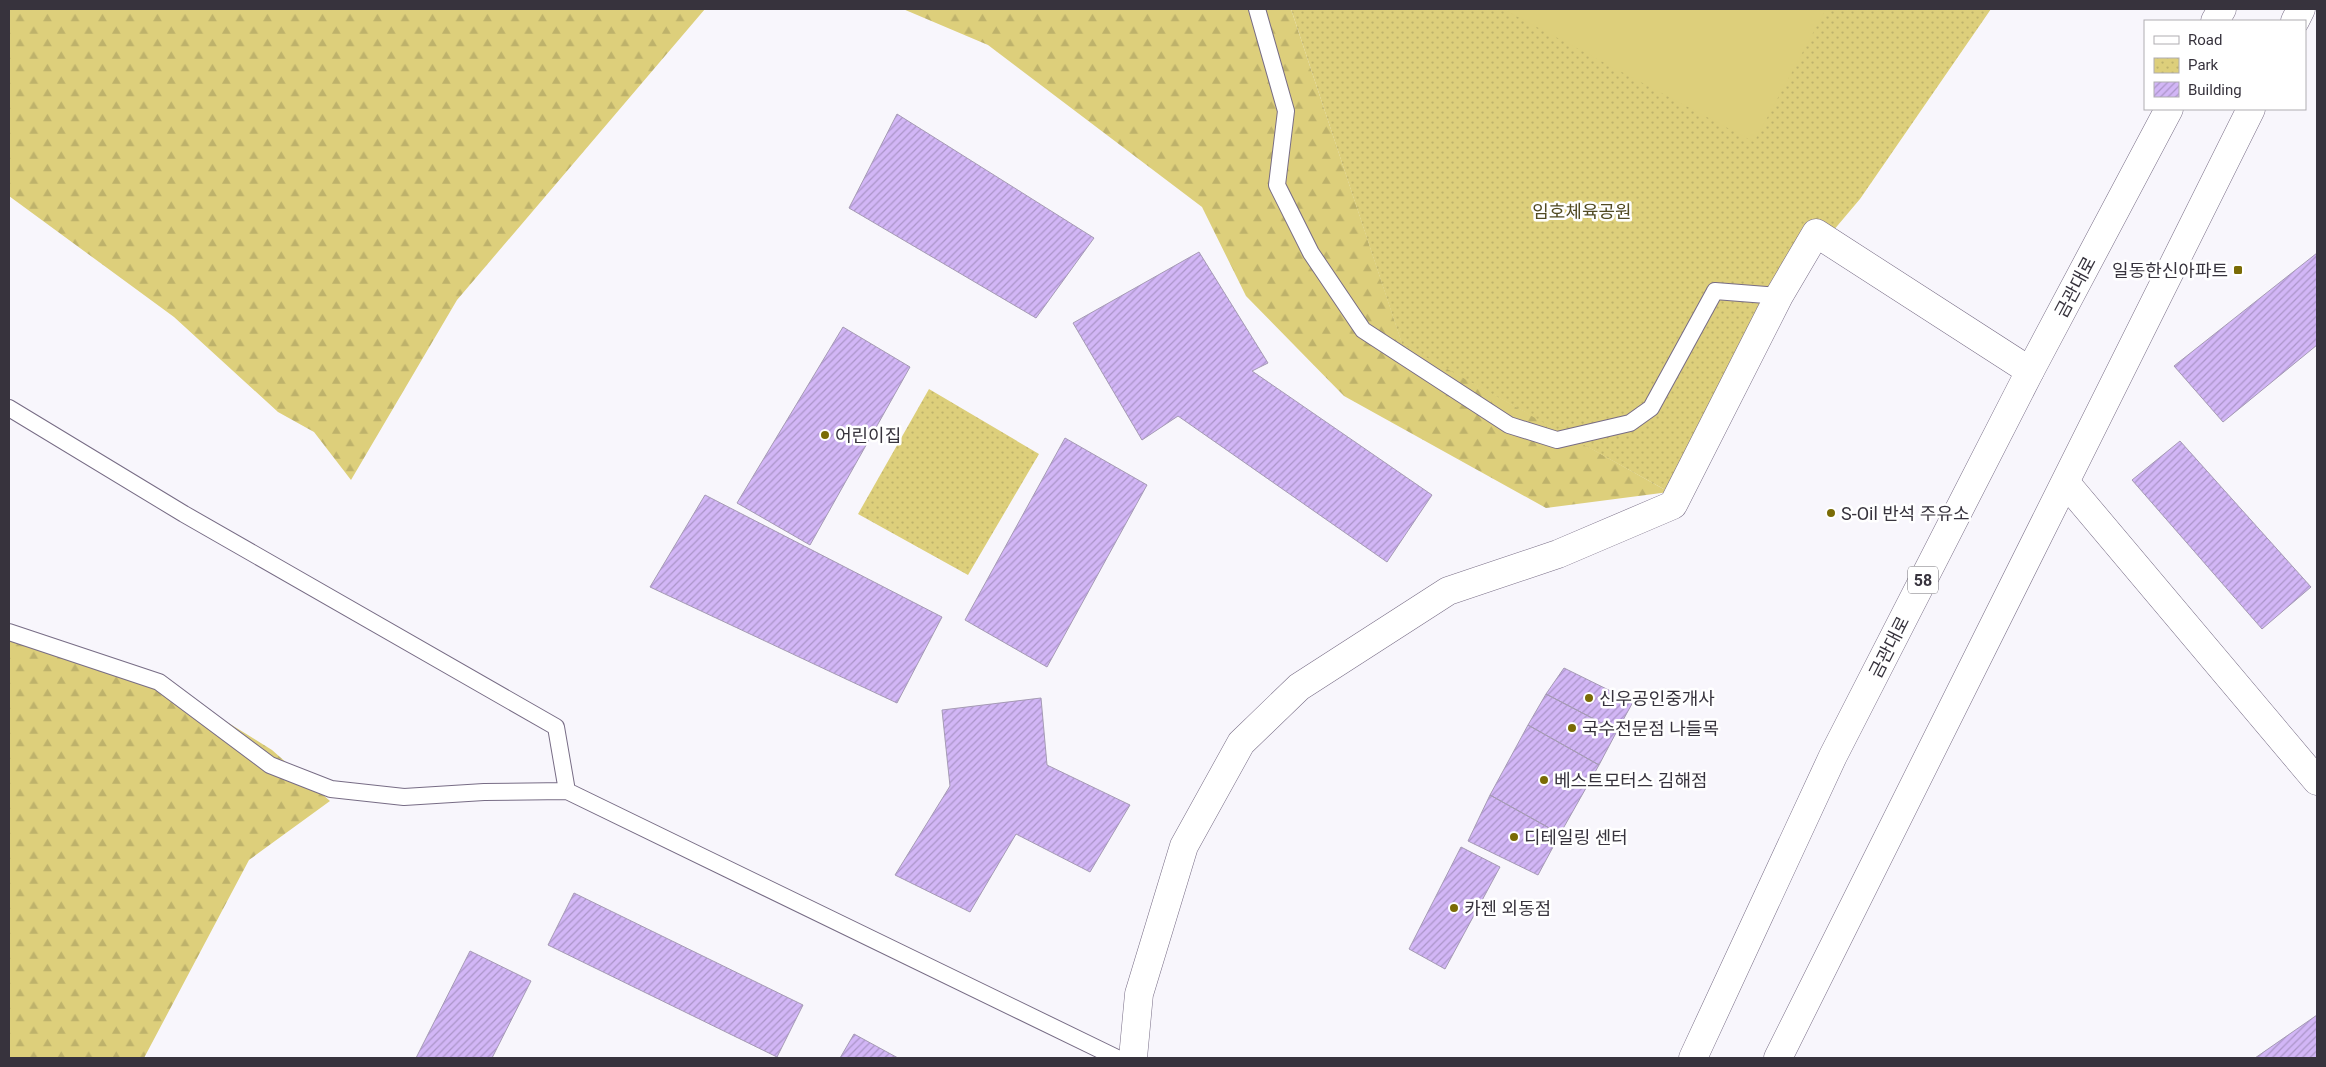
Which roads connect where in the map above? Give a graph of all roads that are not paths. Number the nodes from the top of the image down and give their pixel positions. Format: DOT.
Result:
graph roads {
  1 [pos="1257,9"];
  2 [pos="2222,9"];
  3 [pos="2216,20"];
  4 [pos="2168,110"];
  5 [pos="2250,110"];
  6 [pos="1779,296"];
  7 [pos="2030,370"];
  8 [pos="9,408"];
  9 [pos="2066,483"];
  10 [pos="9,632"];
  11 [pos="2317,781"];
  12 [pos="567,791"];
  13 [pos="1117,1058"];
  14 [pos="1133,1058"];
  15 [pos="1693,1058"];
  16 [pos="1778,1058"];
  1 -- 6 [label="lane"];
  2 -- 3 [label="main road"];
  4 -- 7 [label="main road, 금관대로 / 58"];
  5 -- 9 [label="main road"];
  6 -- 7 [label="main road"];
  6 -- 14 [label="main road"];
  7 -- 15 [label="main road, 금관대로 / 58"];
  8 -- 12 [label="lane"];
  9 -- 11 [label="main road"];
  9 -- 16 [label="main road"];
  10 -- 12 [label="lane"];
  12 -- 13 [label="lane"];
}
